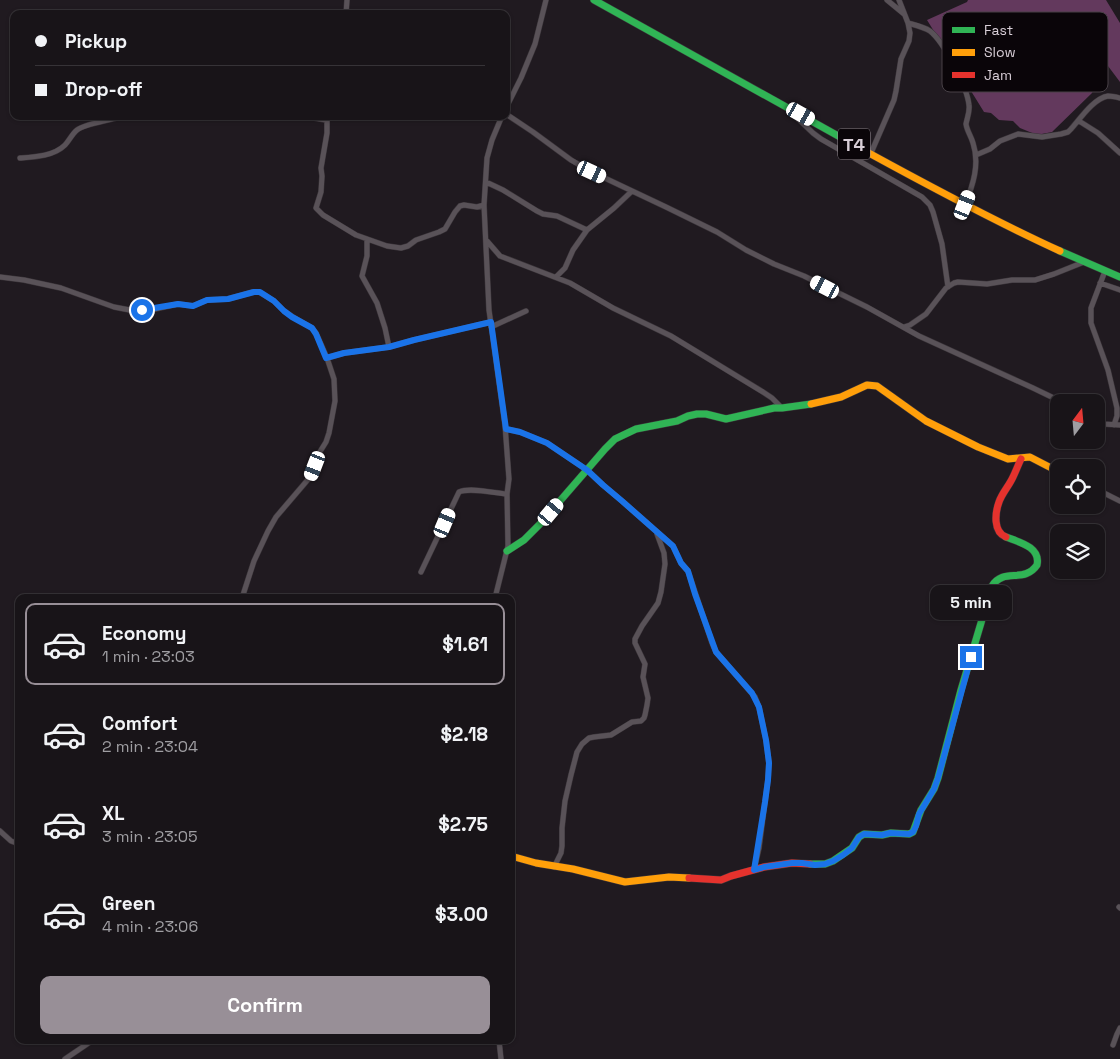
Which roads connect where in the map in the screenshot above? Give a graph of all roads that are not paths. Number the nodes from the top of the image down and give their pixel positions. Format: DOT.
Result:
graph roads {
  1 [pos="546,0"];
  2 [pos="594,0"];
  3 [pos="887,0"];
  4 [pos="898,0"];
  5 [pos="905,15"];
  6 [pos="908,23"];
  7 [pos="942,48"];
  8 [pos="966,92"];
  9 [pos="1120,98"];
  10 [pos="510,100"];
  11 [pos="784,105"];
  12 [pos="510,117"];
  13 [pos="106,120"];
  14 [pos="326,120"];
  15 [pos="500,120"];
  16 [pos="1079,120"];
  17 [pos="871,153"];
  18 [pos="1120,153"];
  19 [pos="976,155"];
  20 [pos="20,158"];
  21 [pos="486,182"];
  22 [pos="632,191"];
  23 [pos="484,205"];
  24 [pos="965,205"];
  25 [pos="587,230"];
  26 [pos="366,239"];
  27 [pos="487,241"];
  28 [pos="1084,262"];
  29 [pos="1105,271"];
  30 [pos="0,277"];
  31 [pos="556,277"];
  32 [pos="1120,277"];
  33 [pos="1100,283"];
  34 [pos="948,287"];
  35 [pos="1120,290"];
  36 [pos="526,310"];
  37 [pos="491,325"];
  38 [pos="904,327"];
  39 [pos="389,347"];
  40 [pos="326,358"];
  41 [pos="1050,396"];
  42 [pos="782,408"];
  43 [pos="1117,425"];
  44 [pos="506,429"];
  45 [pos="1021,459"];
  46 [pos="1050,468"];
  47 [pos="587,470"];
  48 [pos="507,494"];
  49 [pos="1105,494"];
  50 [pos="1120,501"];
  51 [pos="656,531"];
  52 [pos="507,551"];
  53 [pos="422,572"];
  54 [pos="243,594"];
  55 [pos="496,594"];
  56 [pos="0,831"];
  57 [pos="15,842"];
  58 [pos="515,857"];
  59 [pos="554,867"];
  60 [pos="754,870"];
  61 [pos="1120,1028"];
  62 [pos="87,1044"];
  63 [pos="499,1044"];
  64 [pos="1113,1046"];
  65 [pos="65,1059"];
  66 [pos="501,1059"];
  1 -- 10 [label="street"];
  2 -- 11 [label="main road, T4"];
  3 -- 5 [label="street"];
  4 -- 5 [label="street"];
  5 -- 6 [label="street"];
  6 -- 7 [label="street"];
  6 -- 17 [label="street"];
  8 -- 19 [label="street"];
  9 -- 16 [label="street"];
  11 -- 17 [label="main road, T4"];
  11 -- 34 [label="street"];
  12 -- 22 [label="street"];
  13 -- 20 [label="street"];
  14 -- 26 [label="street"];
  15 -- 21 [label="street"];
  16 -- 18 [label="street"];
  16 -- 19 [label="street"];
  17 -- 24 [label="main road, T4"];
  19 -- 24 [label="street"];
  21 -- 23 [label="street"];
  21 -- 25 [label="street"];
  22 -- 25 [label="street"];
  22 -- 38 [label="street"];
  23 -- 26 [label="street"];
  23 -- 27 [label="street"];
  24 -- 28 [label="main road, T4"];
  25 -- 31 [label="street"];
  26 -- 39 [label="street"];
  27 -- 31 [label="street"];
  27 -- 37 [label="street"];
  28 -- 29 [label="main road, T4"];
  28 -- 34 [label="street"];
  29 -- 32 [label="main road, T4"];
  29 -- 33 [label="street"];
  30 -- 40 [label="street"];
  31 -- 42 [label="street"];
  33 -- 35 [label="street"];
  33 -- 43 [label="street"];
  34 -- 38 [label="street"];
  36 -- 37 [label="street"];
  37 -- 39 [label="street"];
  37 -- 44 [label="street"];
  38 -- 41 [label="street"];
  39 -- 40 [label="street"];
  40 -- 54 [label="street"];
  42 -- 45 [label="main road"];
  42 -- 47 [label="main road"];
  44 -- 47 [label="street"];
  44 -- 48 [label="street"];
  45 -- 46 [label="main road"];
  45 -- 60 [label="main road"];
  47 -- 51 [label="street"];
  47 -- 52 [label="main road"];
  48 -- 52 [label="street"];
  48 -- 53 [label="street"];
  49 -- 50 [label="street"];
  51 -- 59 [label="street"];
  51 -- 60 [label="street"];
  52 -- 55 [label="street"];
  56 -- 57 [label="street"];
  58 -- 59 [label="main road"];
  59 -- 60 [label="main road"];
  61 -- 64 [label="street"];
  62 -- 65 [label="street"];
  63 -- 66 [label="street"];
}
